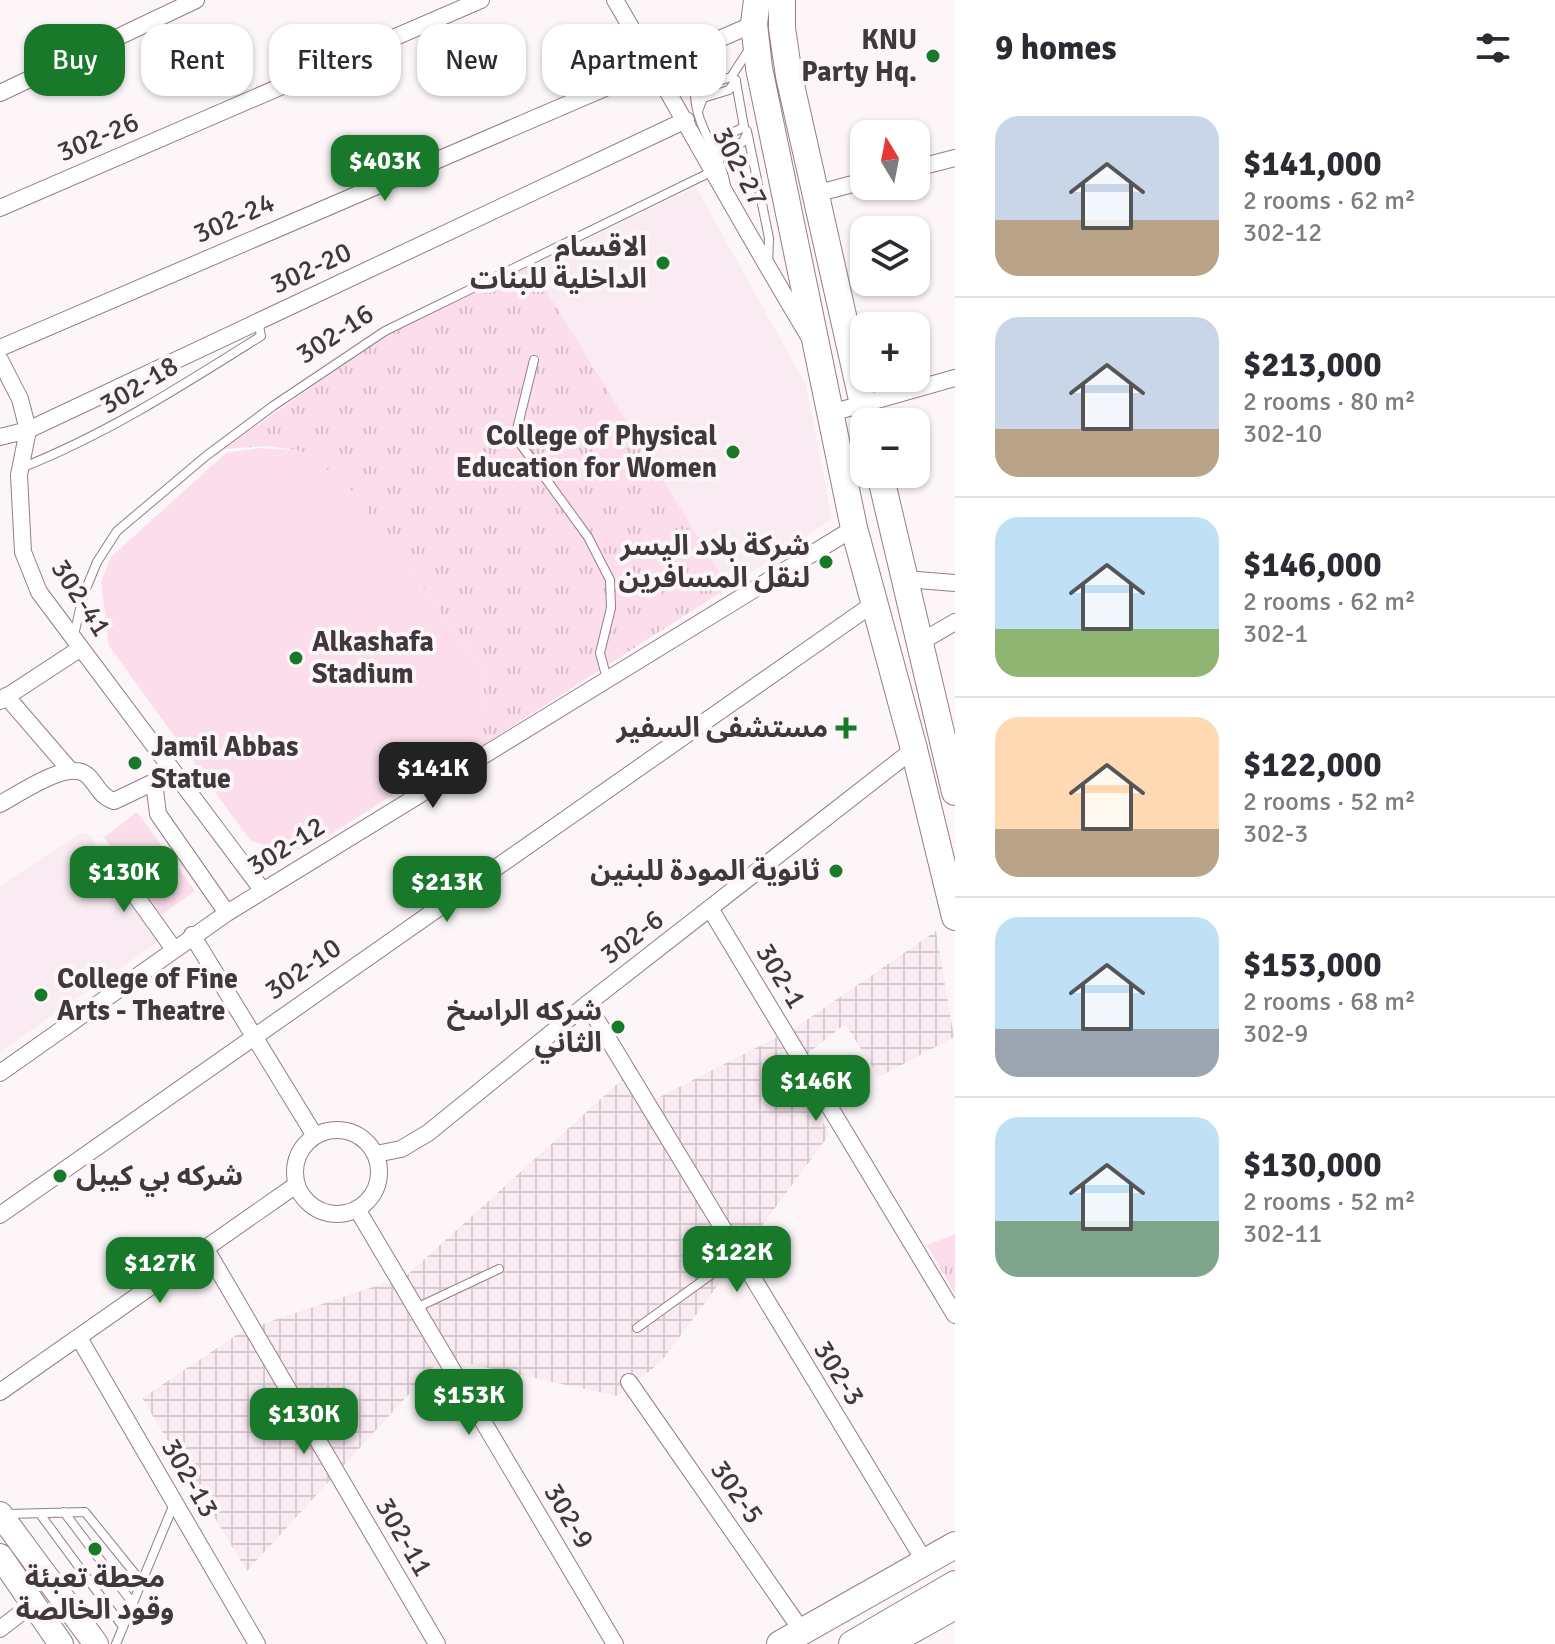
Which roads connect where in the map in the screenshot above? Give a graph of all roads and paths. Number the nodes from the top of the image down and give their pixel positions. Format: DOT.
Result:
graph roads {
  1 [pos="196,0"];
  2 [pos="481,0"];
  3 [pos="615,0"];
  4 [pos="782,0"];
  5 [pos="755,19"];
  6 [pos="629,24"];
  7 [pos="726,33"];
  8 [pos="734,72"];
  9 [pos="736,82"];
  10 [pos="0,93"];
  11 [pos="590,96"];
  12 [pos="677,96"];
  13 [pos="692,116"];
  14 [pos="745,120"];
  15 [pos="747,131"];
  16 [pos="955,158"];
  17 [pos="717,162"];
  18 [pos="930,164"];
  19 [pos="850,185"];
  20 [pos="815,194"];
  21 [pos="0,208"];
  22 [pos="768,268"];
  23 [pos="258,321"];
  24 [pos="0,348"];
  25 [pos="821,357"];
  26 [pos="0,360"];
  27 [pos="534,360"];
  28 [pos="955,378"];
  29 [pos="864,408"];
  30 [pos="878,408"];
  31 [pos="831,413"];
  32 [pos="850,413"];
  33 [pos="28,430"];
  34 [pos="0,437"];
  35 [pos="21,469"];
  36 [pos="883,488"];
  37 [pos="854,528"];
  38 [pos="905,579"];
  39 [pos="955,583"];
  40 [pos="873,604"];
  41 [pos="955,622"];
  42 [pos="78,642"];
  43 [pos="919,643"];
  44 [pos="607,679"];
  45 [pos="928,681"];
  46 [pos="3,698"];
  47 [pos="942,740"];
  48 [pos="914,749"];
  49 [pos="69,769"];
  50 [pos="171,769"];
  51 [pos="154,782"];
  52 [pos="955,792"];
  53 [pos="0,804"];
  54 [pos="108,857"];
  55 [pos="263,891"];
  56 [pos="711,910"];
  57 [pos="227,913"];
  58 [pos="955,917"];
  59 [pos="192,935"];
  60 [pos="173,948"];
  61 [pos="587,1004"];
  62 [pos="253,1035"];
  63 [pos="0,1073"];
  64 [pos="315,1136"];
  65 [pos="376,1154"];
  66 [pos="296,1185"];
  67 [pos="357,1209"];
  68 [pos="0,1215"];
  69 [pos="206,1249"];
  70 [pos="737,1256"];
  71 [pos="499,1269"];
  72 [pos="416,1308"];
  73 [pos="955,1315"];
  74 [pos="637,1328"];
  75 [pos="79,1338"];
  76 [pos="629,1382"];
  77 [pos="0,1392"];
  78 [pos="174,1503"];
  79 [pos="0,1512"];
  80 [pos="64,1512"];
  81 [pos="40,1514"];
  82 [pos="1,1544"];
  83 [pos="955,1545"];
  84 [pos="925,1562"];
  85 [pos="955,1564"];
  86 [pos="140,1580"];
  87 [pos="0,1581"];
  88 [pos="955,1584"];
  89 [pos="131,1601"];
  90 [pos="955,1606"];
  91 [pos="22,1612"];
  92 [pos="121,1624"];
  93 [pos="0,1629"];
  94 [pos="796,1640"];
  95 [pos="42,1644"];
  96 [pos="61,1644"];
  97 [pos="75,1644"];
  98 [pos="96,1644"];
  99 [pos="116,1644"];
  100 [pos="257,1644"];
  101 [pos="437,1644"];
  102 [pos="615,1644"];
  103 [pos="852,1644"];
  104 [pos="887,1644"];
  1 -- 10 [label="street"];
  2 -- 21 [label="street, 302-26"];
  3 -- 6 [label="street, 302-27"];
  4 -- 20 [label="main road"];
  5 -- 7 [label="street, 302-24"];
  5 -- 8 [label="lane"];
  5 -- 25 [label="main road"];
  8 -- 9 [label="lane"];
  8 -- 13 [label="lane"];
  9 -- 13 [label="lane"];
  9 -- 14 [label="lane"];
  11 -- 24 [label="street, 302-24"];
  12 -- 13 [label="street, 302-27"];
  13 -- 17 [label="street, 302-27"];
  13 -- 23 [label="street, 302-20"];
  14 -- 15 [label="lane"];
  14 -- 17 [label="lane"];
  15 -- 17 [label="lane"];
  15 -- 22 [label="lane"];
  16 -- 18 [label="street"];
  17 -- 22 [label="street, 302-27"];
  17 -- 42 [label="lane, 302-16"];
  19 -- 20 [label="street"];
  20 -- 29 [label="main road"];
  22 -- 25 [label="street, 302-27"];
  23 -- 33 [label="street, 302-20"];
  23 -- 35 [label="lane, 302-18"];
  25 -- 31 [label="main road"];
  26 -- 33 [label="street, 302-41"];
  27 -- 44 [label="lane"];
  28 -- 30 [label="street"];
  31 -- 32 [label="street"];
  31 -- 37 [label="main road"];
  33 -- 34 [label="street, 302-20"];
  33 -- 35 [label="street, 302-41"];
  35 -- 42 [label="street, 302-41"];
  36 -- 38 [label="main road"];
  37 -- 40 [label="main road"];
  37 -- 44 [label="street, 302-12"];
  37 -- 45 [label="main road"];
  38 -- 39 [label="street"];
  38 -- 43 [label="main road"];
  40 -- 48 [label="main road"];
  40 -- 62 [label="street, 302-10"];
  41 -- 43 [label="street"];
  42 -- 46 [label="street"];
  42 -- 50 [label="street, 302-41"];
  43 -- 45 [label="main road"];
  44 -- 55 [label="street, 302-12"];
  45 -- 47 [label="main road"];
  46 -- 49 [label="street"];
  47 -- 48 [label="main road"];
  47 -- 52 [label="main road"];
  48 -- 56 [label="street, 302-6"];
  48 -- 58 [label="main road"];
  49 -- 51 [label="street"];
  49 -- 53 [label="street"];
  50 -- 51 [label="street"];
  50 -- 55 [label="street, 302-41"];
  51 -- 57 [label="street"];
  54 -- 60 [label="street"];
  55 -- 57 [label="street, 302-12"];
  56 -- 61 [label="street, 302-6"];
  56 -- 73 [label="street, 302-1"];
  57 -- 59 [label="street, 302-12"];
  59 -- 60 [label="street, 302-12"];
  59 -- 62 [label="street"];
  60 -- 63 [label="street, 302-12"];
  61 -- 65 [label="street, 302-6"];
  61 -- 70 [label="street, 302-3"];
  62 -- 64 [label="street"];
  62 -- 68 [label="street, 302-10"];
  64 -- 65 [label="street"];
  64 -- 66 [label="street"];
  65 -- 67 [label="street"];
  66 -- 67 [label="street"];
  66 -- 69 [label="street"];
  67 -- 72 [label="street, 302-9"];
  69 -- 75 [label="street"];
  69 -- 101 [label="street, 302-11"];
  70 -- 74 [label="lane"];
  70 -- 84 [label="street, 302-3"];
  71 -- 72 [label="lane"];
  72 -- 102 [label="street, 302-9"];
  75 -- 77 [label="street"];
  75 -- 78 [label="street, 302-13"];
  76 -- 94 [label="street, 302-5"];
  78 -- 86 [label="lane"];
  78 -- 100 [label="street, 302-13"];
  79 -- 81 [label="lane"];
  79 -- 98 [label="main road"];
  80 -- 81 [label="lane"];
  80 -- 86 [label="lane"];
  80 -- 89 [label="lane"];
  81 -- 92 [label="lane"];
  82 -- 96 [label="main road"];
  82 -- 97 [label="main road"];
  83 -- 84 [label="main road"];
  84 -- 94 [label="main road"];
  85 -- 94 [label="main road"];
  86 -- 89 [label="lane"];
  87 -- 91 [label="main road"];
  88 -- 103 [label="main road"];
  89 -- 92 [label="lane"];
  90 -- 104 [label="main road"];
  91 -- 93 [label="street"];
  91 -- 95 [label="main road"];
  92 -- 99 [label="lane"];
}
